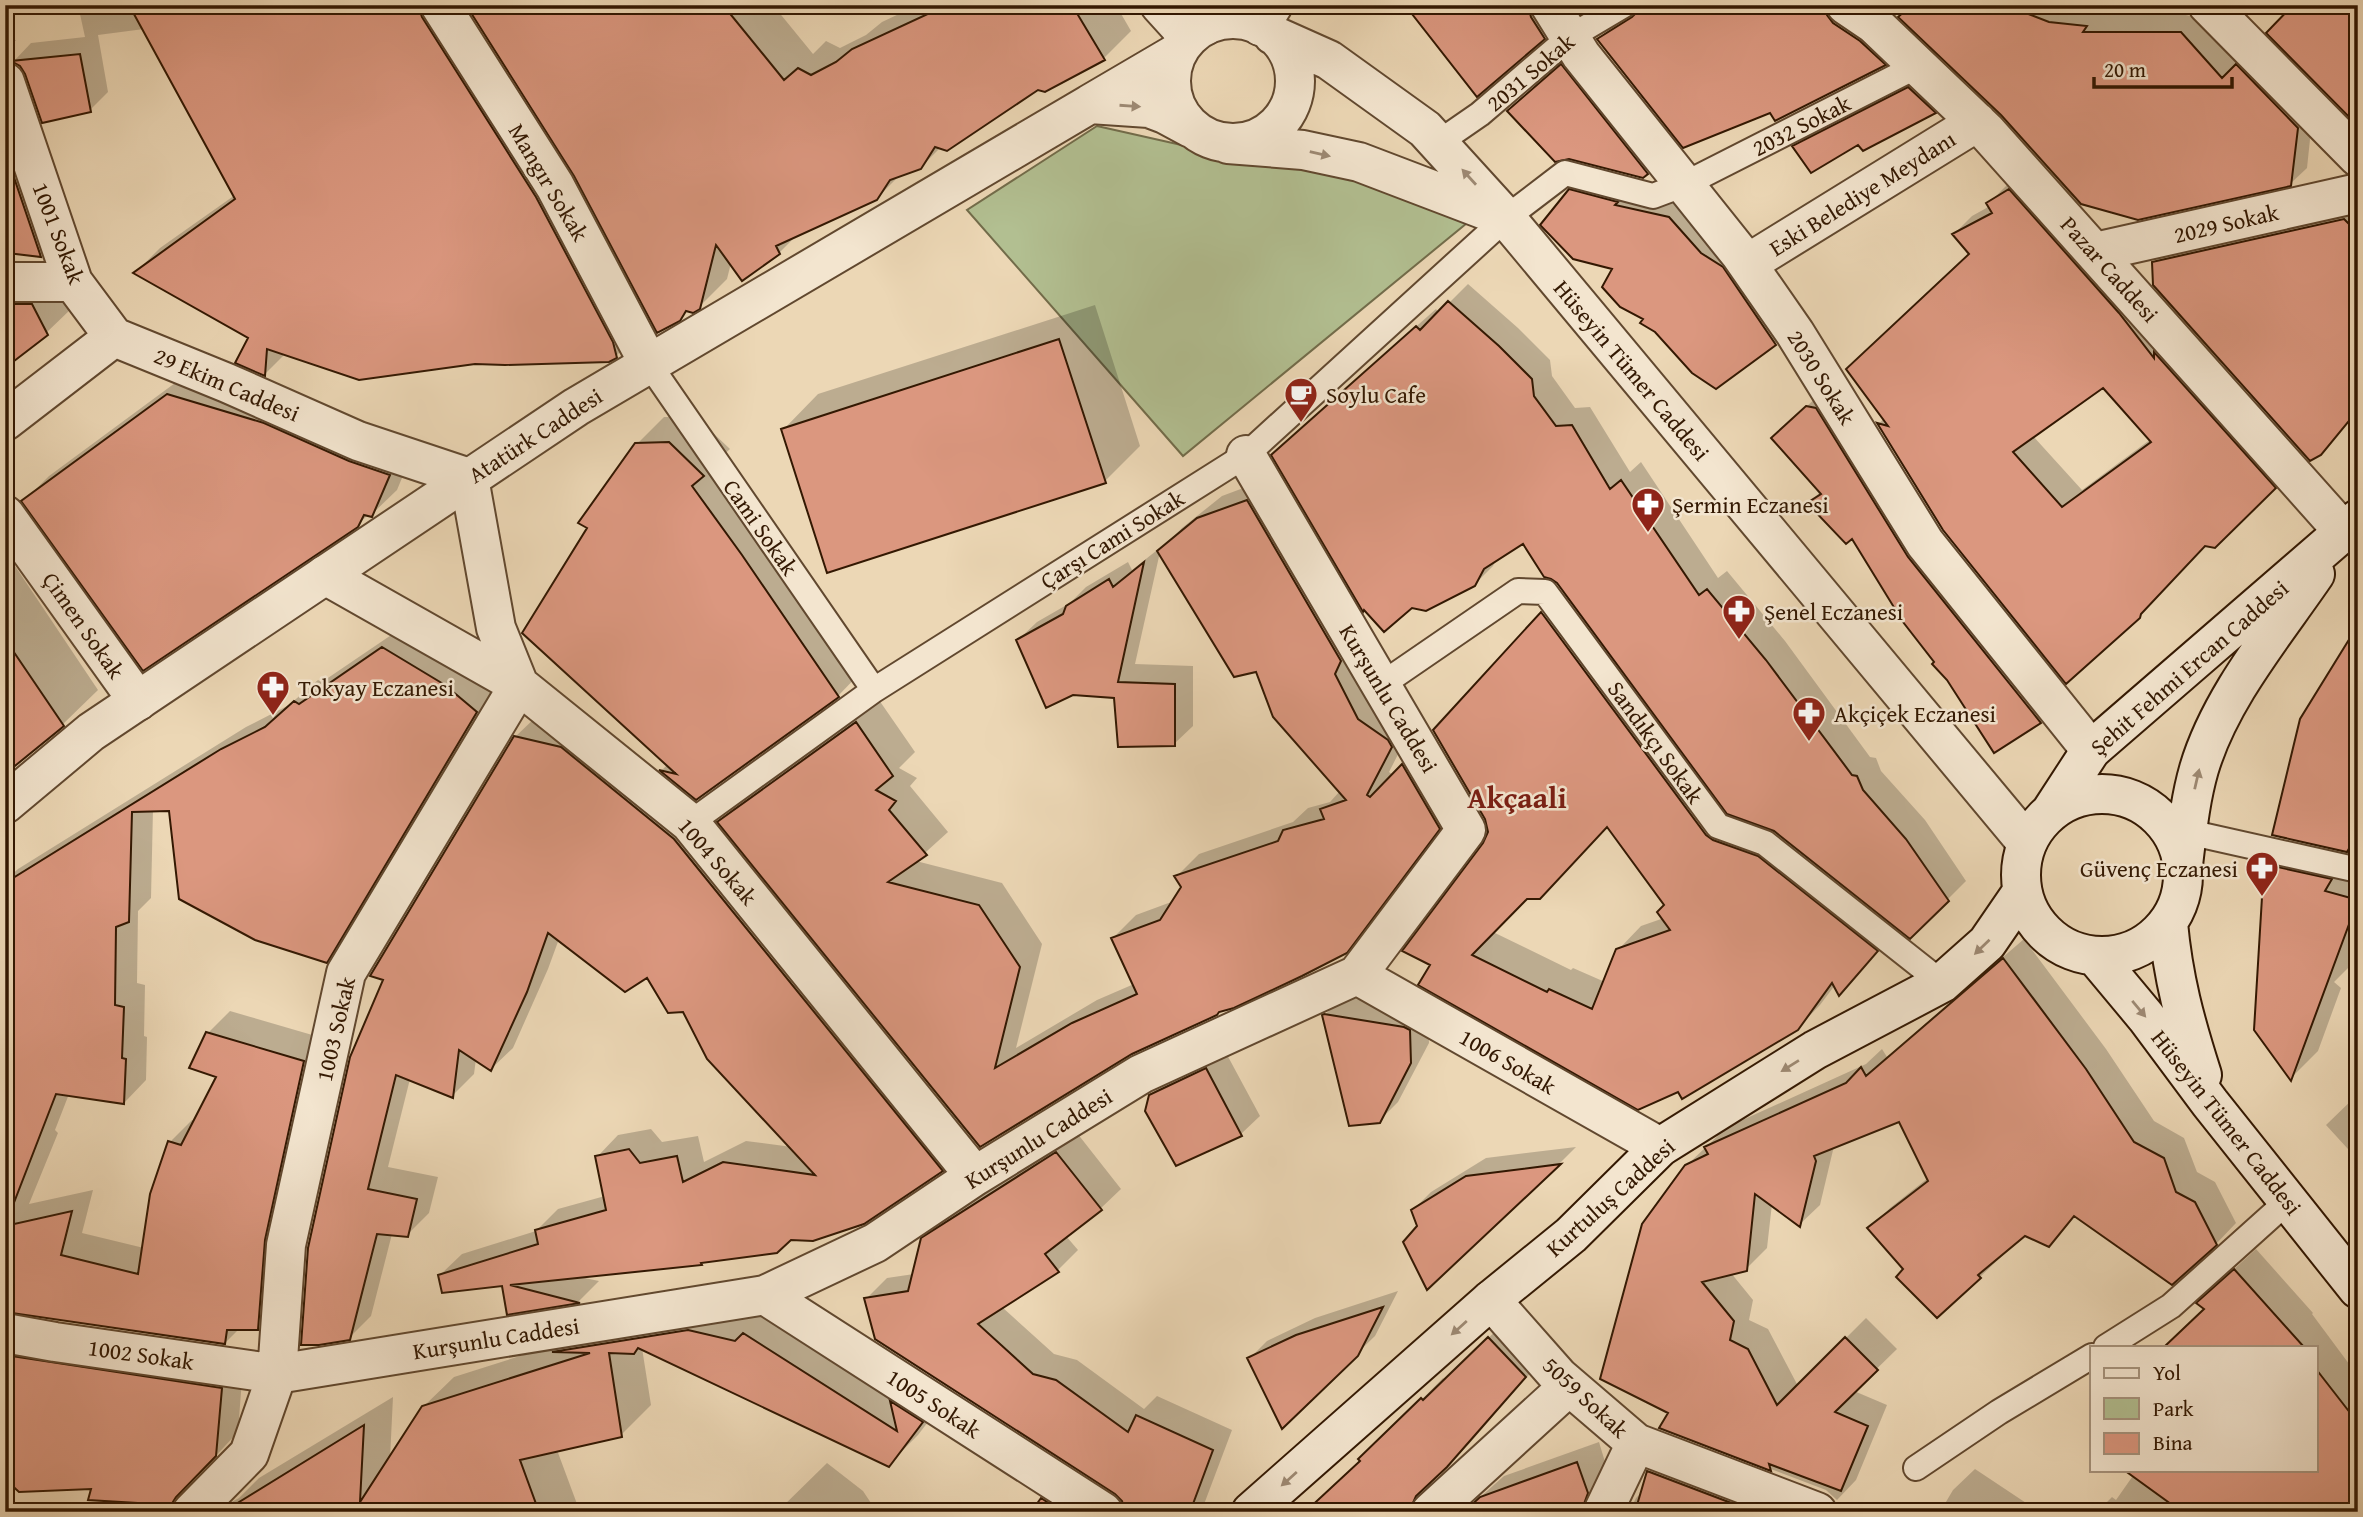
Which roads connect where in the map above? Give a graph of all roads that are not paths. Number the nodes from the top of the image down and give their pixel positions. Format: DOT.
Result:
graph roads {
  1 [pos="440,5"];
  2 [pos="1160,5"];
  3 [pos="1550,5"];
  4 [pos="1624,5"];
  5 [pos="2208,5"];
  6 [pos="1869,11"];
  7 [pos="1231,27"];
  8 [pos="1570,37"];
  9 [pos="1917,66"];
  10 [pos="5,82"];
  11 [pos="1090,104"];
  12 [pos="1977,122"];
  13 [pos="1191,128"];
  14 [pos="1228,144"];
  15 [pos="1438,144"];
  16 [pos="2358,157"];
  17 [pos="1685,184"];
  18 [pos="2358,193"];
  19 [pos="1506,218"];
  20 [pos="2095,252"];
  21 [pos="1747,264"];
  22 [pos="5,282"];
  23 [pos="73,282"];
  24 [pos="114,337"];
  25 [pos="649,364"];
  26 [pos="5,421"];
  27 [pos="1246,455"];
  28 [pos="469,478"];
  29 [pos="5,515"];
  30 [pos="2353,534"];
  31 [pos="325,575"];
  32 [pos="519,685"];
  33 [pos="1381,685"];
  34 [pos="873,690"];
  35 [pos="138,701"];
  36 [pos="2091,750"];
  37 [pos="5,804"];
  38 [pos="690,823"];
  39 [pos="2038,829"];
  40 [pos="2188,832"];
  41 [pos="2183,870"];
  42 [pos="2358,870"];
  43 [pos="2022,892"];
  44 [pos="2168,923"];
  45 [pos="2096,957"];
  46 [pos="1357,975"];
  47 [pos="1942,983"];
  48 [pos="2210,1103"];
  49 [pos="1660,1147"];
  50 [pos="975,1176"];
  51 [pos="2288,1201"];
  52 [pos="2358,1289"];
  53 [pos="765,1295"];
  54 [pos="1491,1300"];
  55 [pos="5,1333"];
  56 [pos="2108,1346"];
  57 [pos="2090,1357"];
  58 [pos="277,1374"];
  59 [pos="1569,1386"];
  60 [pos="1636,1443"];
  61 [pos="1916,1468"];
  62 [pos="192,1512"];
  63 [pos="1104,1512"];
  64 [pos="1251,1512"];
  65 [pos="1431,1512"];
  66 [pos="1603,1512"];
  67 [pos="1817,1512"];
  1 -- 25 [label="street, Mangır Sokak"];
  2 -- 7 [label="street"];
  3 -- 8 [label="street, 2030 Sokak"];
  4 -- 8 [label="lane, 2031 Sokak"];
  5 -- 16 [label="street"];
  6 -- 9 [label="street, Pazar Caddesi"];
  7 -- 11 [label="street, Atatürk Caddesi"];
  7 -- 13 [label="street"];
  7 -- 14 [label="street"];
  7 -- 15 [label="street, Hüseyin Tümer Caddesi"];
  8 -- 15 [label="lane, 2031 Sokak"];
  8 -- 17 [label="street, 2030 Sokak"];
  9 -- 12 [label="street, Pazar Caddesi"];
  9 -- 17 [label="lane, 2032 Sokak"];
  10 -- 23 [label="street, 1001 Sokak"];
  11 -- 13 [label="street, one-way"];
  11 -- 25 [label="street, Atatürk Caddesi"];
  12 -- 20 [label="street, Pazar Caddesi"];
  12 -- 21 [label="street, Eski Belediye Meydanı"];
  13 -- 14 [label="street"];
  14 -- 19 [label="street, one-way"];
  19 -- 15 [label="street, Hüseyin Tümer Caddesi, one-way"];
  17 -- 19 [label="lane, 2032 Sokak"];
  17 -- 21 [label="street, 2030 Sokak"];
  18 -- 20 [label="street, 2029 Sokak"];
  19 -- 27 [label="lane, Çarşı Cami Sokak"];
  19 -- 39 [label="street, Hüseyin Tümer Caddesi"];
  20 -- 30 [label="street, Pazar Caddesi"];
  21 -- 36 [label="street, 2030 Sokak"];
  22 -- 23 [label="street"];
  23 -- 24 [label="street, 1001 Sokak"];
  24 -- 26 [label="street"];
  24 -- 28 [label="street, 29 Ekim Caddesi"];
  25 -- 28 [label="street, Atatürk Caddesi"];
  25 -- 34 [label="lane, Cami Sokak"];
  27 -- 33 [label="street, Kurşunlu Caddesi"];
  27 -- 34 [label="lane, Çarşı Cami Sokak"];
  28 -- 31 [label="street, Atatürk Caddesi"];
  28 -- 32 [label="street"];
  29 -- 35 [label="street, Çimen Sokak"];
  30 -- 36 [label="street, Şehit Fehmi Ercan Caddesi"];
  40 -- 30 [label="street, Şehit Fehmi Ercan Caddesi, one-way"];
  31 -- 32 [label="street, 1004 Sokak"];
  31 -- 35 [label="street, Atatürk Caddesi"];
  32 -- 38 [label="street, 1004 Sokak"];
  32 -- 58 [label="street, 1003 Sokak"];
  33 -- 46 [label="street, Kurşunlu Caddesi"];
  33 -- 47 [label="lane, Sandıkçı Sokak"];
  34 -- 38 [label="lane, Çarşı Cami Sokak"];
  35 -- 37 [label="street, Atatürk Caddesi"];
  36 -- 39 [label="street, Şehit Fehmi Ercan Caddesi"];
  38 -- 50 [label="street, 1004 Sokak"];
  39 -- 41 [label="street"];
  39 -- 43 [label="street"];
  40 -- 41 [label="street, Şehit Fehmi Ercan Caddesi"];
  40 -- 42 [label="lane"];
  41 -- 44 [label="street"];
  43 -- 45 [label="street"];
  43 -- 47 [label="street, Kurtuluş Caddesi, one-way"];
  44 -- 45 [label="street"];
  44 -- 48 [label="street"];
  45 -- 48 [label="street, Hüseyin Tümer Caddesi, one-way"];
  46 -- 49 [label="street, 1006 Sokak"];
  46 -- 50 [label="street, Kurşunlu Caddesi"];
  47 -- 49 [label="street, Kurtuluş Caddesi, one-way"];
  48 -- 51 [label="street, Hüseyin Tümer Caddesi"];
  49 -- 54 [label="street, Kurtuluş Caddesi"];
  50 -- 53 [label="street, Kurşunlu Caddesi"];
  51 -- 52 [label="street, Hüseyin Tümer Caddesi"];
  51 -- 56 [label="lane"];
  53 -- 58 [label="street, Kurşunlu Caddesi"];
  53 -- 63 [label="street, 1005 Sokak"];
  54 -- 59 [label="street, 5059 Sokak"];
  54 -- 64 [label="street, Kurtuluş Caddesi, one-way"];
  55 -- 58 [label="street, 1002 Sokak"];
  57 -- 61 [label="lane"];
  58 -- 62 [label="street"];
  59 -- 60 [label="street, 5059 Sokak"];
  59 -- 65 [label="street"];
  60 -- 66 [label="street"];
  60 -- 67 [label="street, 5059 Sokak"];
}
